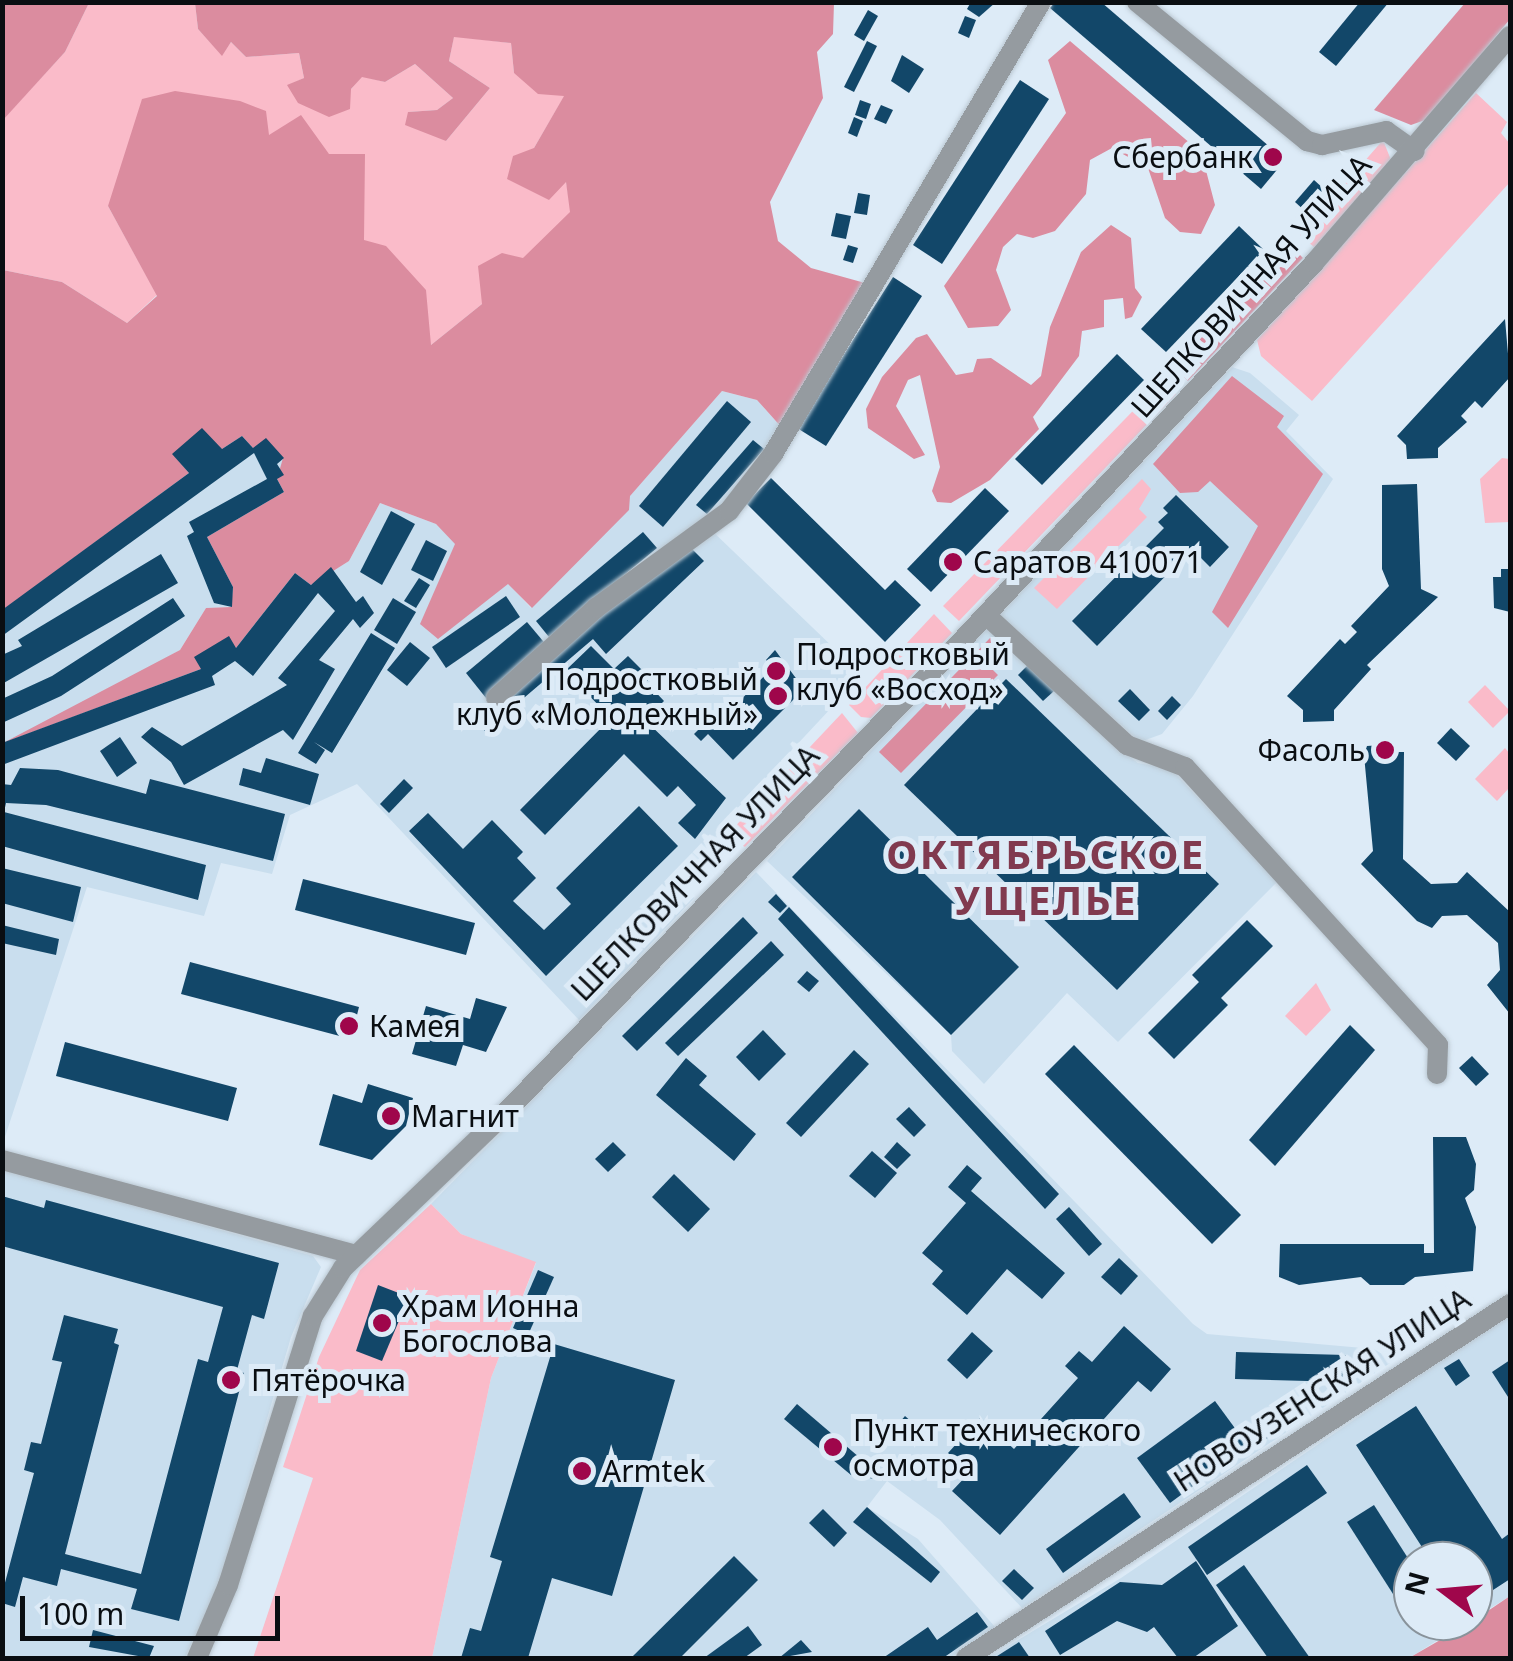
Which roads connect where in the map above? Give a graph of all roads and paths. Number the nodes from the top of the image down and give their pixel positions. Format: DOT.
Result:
graph roads {
  1 [pos="1042,2"];
  2 [pos="1137,2"];
  3 [pos="1510,36"];
  4 [pos="1415,151"];
  5 [pos="986,615"];
  6 [pos="496,698"];
  7 [pos="1437,1074"];
  8 [pos="2,1160"];
  9 [pos="357,1255"];
  10 [pos="1510,1304"];
  11 [pos="197,1658"];
  12 [pos="966,1658"];
  1 -- 6 [label="street"];
  2 -- 4 [label="street"];
  3 -- 4 [label="street, ШЕЛКОВИЧНАЯ УЛИЦА"];
  4 -- 5 [label="street, ШЕЛКОВИЧНАЯ УЛИЦА"];
  5 -- 7 [label="street"];
  5 -- 9 [label="street, ШЕЛКОВИЧНАЯ УЛИЦА"];
  8 -- 9 [label="street"];
  9 -- 11 [label="street, ШЕЛКОВИЧНАЯ УЛИЦА"];
  10 -- 12 [label="street, НОВОУЗЕНСКАЯ УЛИЦА"];
}
